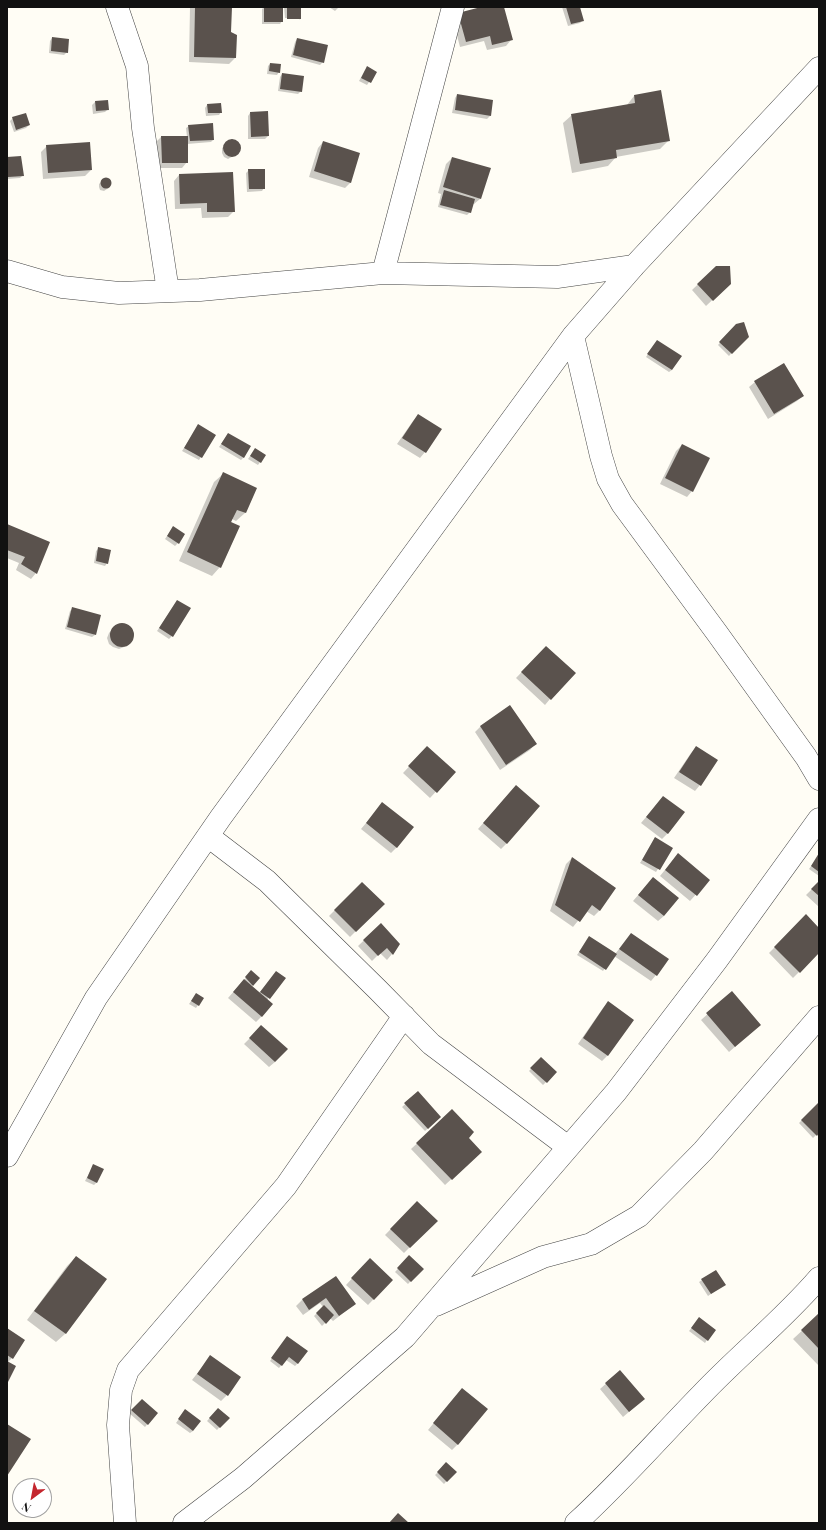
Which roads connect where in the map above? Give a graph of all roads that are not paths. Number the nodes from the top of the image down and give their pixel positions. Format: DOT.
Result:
graph roads {
  1 [pos="117,7"];
  2 [pos="453,7"];
  3 [pos="819,68"];
  4 [pos="634,266"];
  5 [pos="7,271"];
  6 [pos="383,273"];
  7 [pos="168,291"];
  8 [pos="573,336"];
  9 [pos="819,779"];
  10 [pos="819,820"];
  11 [pos="208,836"];
  12 [pos="404,1016"];
  13 [pos="819,1017"];
  14 [pos="568,1147"];
  15 [pos="7,1156"];
  16 [pos="819,1278"];
  17 [pos="430,1307"];
  18 [pos="125,1523"];
  19 [pos="184,1523"];
  20 [pos="576,1523"];
  1 -- 7 [label="street"];
  2 -- 6 [label="street"];
  3 -- 4 [label="street"];
  4 -- 6 [label="street"];
  4 -- 8 [label="street"];
  5 -- 7 [label="street"];
  6 -- 7 [label="street"];
  8 -- 9 [label="street"];
  8 -- 11 [label="street"];
  10 -- 14 [label="street"];
  11 -- 12 [label="street"];
  11 -- 15 [label="street"];
  12 -- 14 [label="street"];
  12 -- 18 [label="street"];
  13 -- 17 [label="street"];
  14 -- 17 [label="street"];
  16 -- 20 [label="street"];
  17 -- 19 [label="street"];
}
